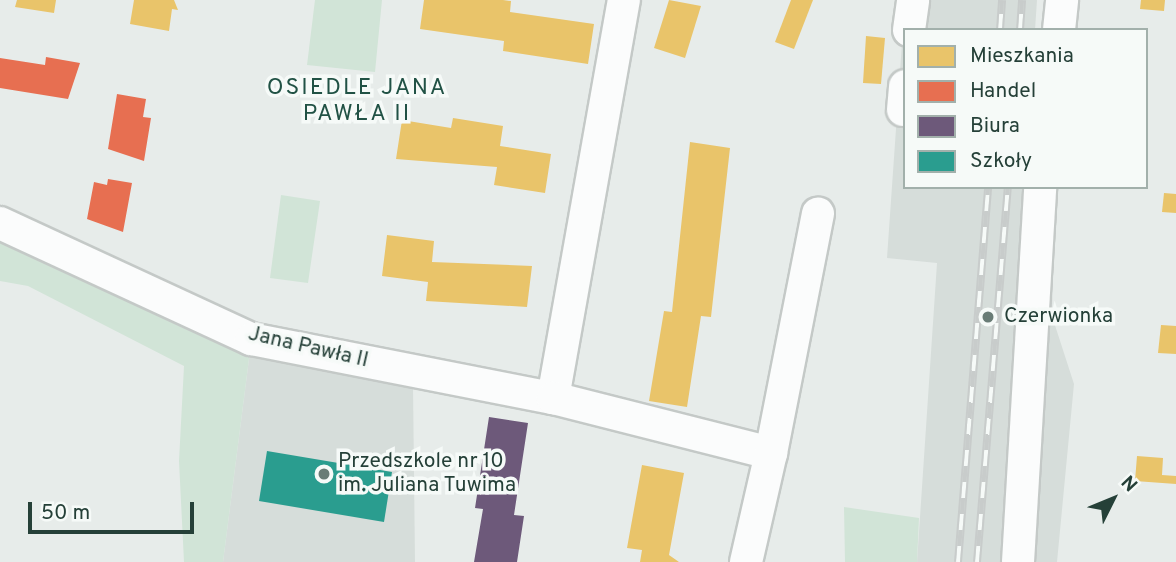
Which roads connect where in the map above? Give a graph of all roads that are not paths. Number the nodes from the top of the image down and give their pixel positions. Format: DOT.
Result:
graph roads {
  1 [pos="624,0"];
  2 [pos="913,0"];
  3 [pos="1062,0"];
  4 [pos="909,28"];
  5 [pos="1059,28"];
  6 [pos="1040,189"];
  7 [pos="818,214"];
  8 [pos="0,223"];
  9 [pos="552,398"];
  10 [pos="771,453"];
  11 [pos="746,562"];
  12 [pos="1018,562"];
  1 -- 9 [label="street"];
  2 -- 4 [label="street"];
  3 -- 5 [label="street"];
  6 -- 12 [label="street"];
  7 -- 10 [label="street"];
  8 -- 9 [label="street, Jana Pawła II"];
  9 -- 10 [label="street, Jana Pawła II"];
  10 -- 11 [label="street"];
}
